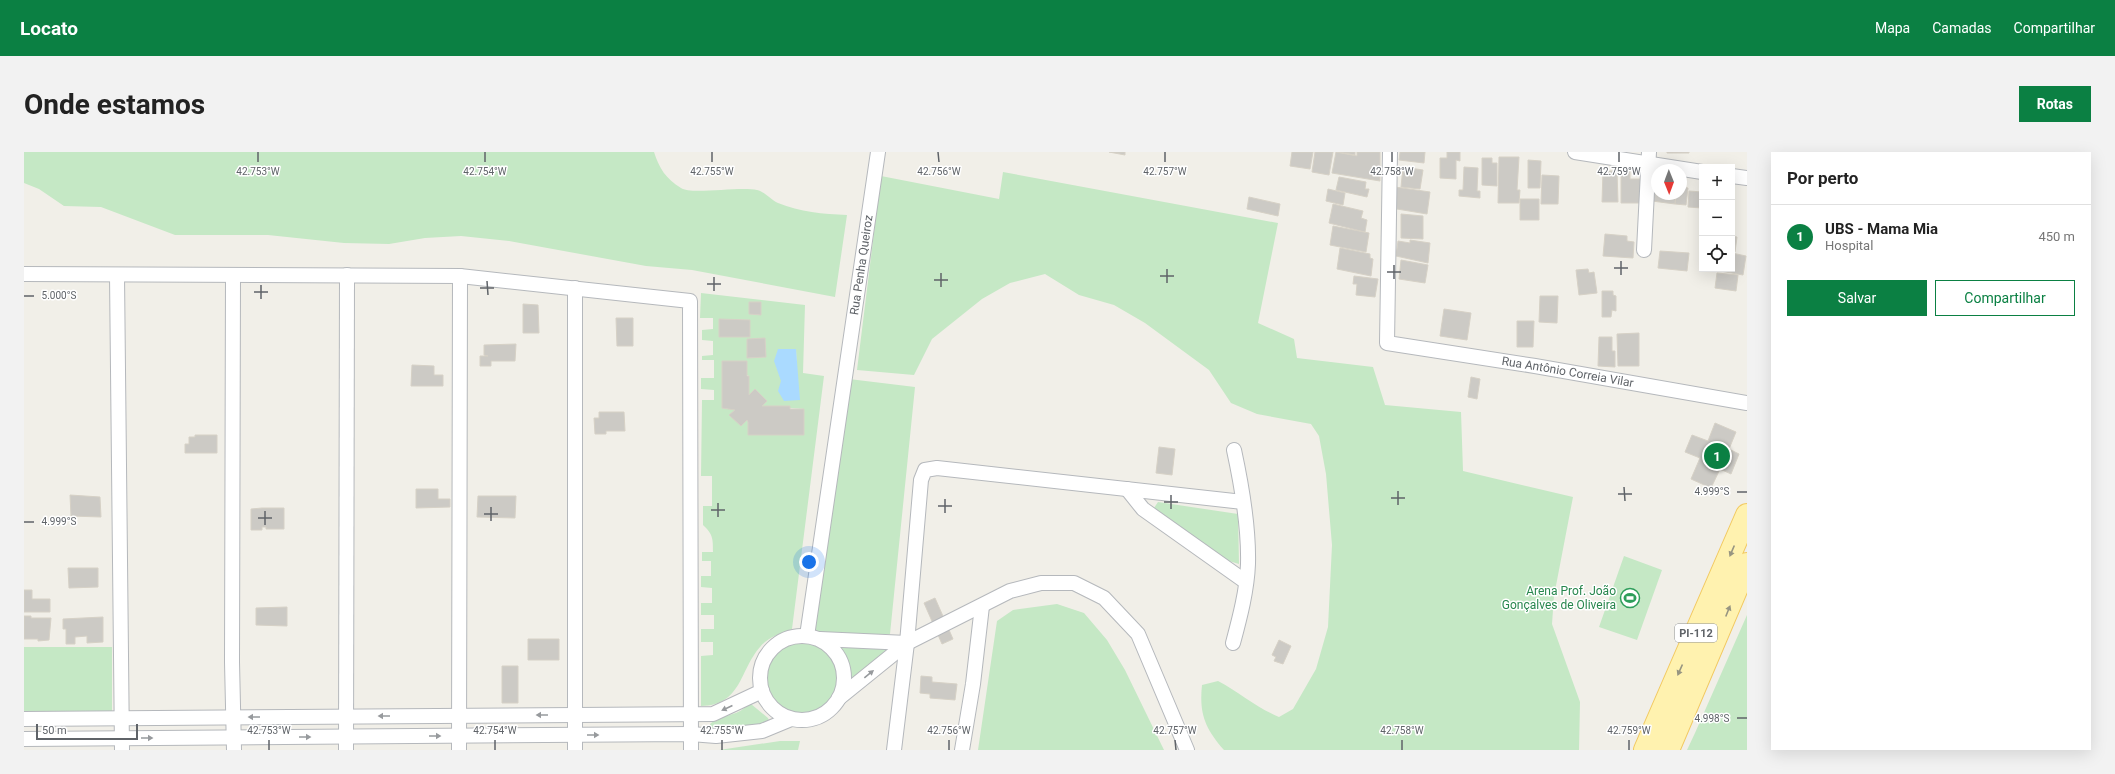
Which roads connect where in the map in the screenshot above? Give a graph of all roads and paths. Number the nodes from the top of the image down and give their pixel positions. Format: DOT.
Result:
graph roads {
  1 [pos="878,152"];
  2 [pos="1390,152"];
  3 [pos="1574,152"];
  4 [pos="1649,158"];
  5 [pos="1699,171"];
  6 [pos="1735,176"];
  7 [pos="1747,178"];
  8 [pos="1644,250"];
  9 [pos="24,274"];
  10 [pos="117,275"];
  11 [pos="234,276"];
  12 [pos="347,276"];
  13 [pos="460,276"];
  14 [pos="575,288"];
  15 [pos="1747,403"];
  16 [pos="1234,450"];
  17 [pos="1127,489"];
  18 [pos="1243,502"];
  19 [pos="1747,515"];
  20 [pos="1747,564"];
  21 [pos="1246,582"];
  22 [pos="982,606"];
  23 [pos="813,638"];
  24 [pos="907,643"];
  25 [pos="1233,643"];
  26 [pos="762,691"];
  27 [pos="839,698"];
  28 [pos="691,714"];
  29 [pos="575,715"];
  30 [pos="459,716"];
  31 [pos="233,717"];
  32 [pos="346,717"];
  33 [pos="24,718"];
  34 [pos="122,718"];
  35 [pos="791,718"];
  36 [pos="691,734"];
  37 [pos="575,735"];
  38 [pos="24,740"];
  39 [pos="346,743"];
  40 [pos="459,743"];
  41 [pos="122,744"];
  42 [pos="233,744"];
  43 [pos="575,750"];
  44 [pos="691,750"];
  45 [pos="894,750"];
  46 [pos="962,750"];
  47 [pos="1187,750"];
  48 [pos="1645,750"];
  49 [pos="1668,750"];
  1 -- 23 [label="street, Rua Penha Queiroz"];
  2 -- 15 [label="street, Rua Antônio Correia Vilar"];
  3 -- 4 [label="street"];
  4 -- 5 [label="street"];
  4 -- 8 [label="street"];
  6 -- 7 [label="street"];
  9 -- 10 [label="street"];
  10 -- 11 [label="street"];
  10 -- 34 [label="street"];
  11 -- 12 [label="street"];
  11 -- 31 [label="street"];
  12 -- 13 [label="street"];
  12 -- 32 [label="street"];
  13 -- 14 [label="street"];
  13 -- 30 [label="street"];
  14 -- 28 [label="street"];
  14 -- 29 [label="street"];
  16 -- 18 [label="street"];
  17 -- 18 [label="street"];
  17 -- 21 [label="street"];
  17 -- 24 [label="street"];
  18 -- 21 [label="street"];
  19 -- 48 [label="main road, PI-112, one-way"];
  49 -- 20 [label="main road, PI-112, one-way"];
  21 -- 25 [label="street"];
  22 -- 24 [label="street"];
  22 -- 46 [label="street"];
  22 -- 47 [label="street"];
  23 -- 24 [label="street"];
  23 -- 26 [label="street"];
  23 -- 27 [label="street"];
  27 -- 24 [label="street, one-way"];
  24 -- 45 [label="street"];
  26 -- 28 [label="street, one-way"];
  26 -- 35 [label="street"];
  27 -- 35 [label="street"];
  28 -- 29 [label="street"];
  28 -- 36 [label="street"];
  29 -- 30 [label="street, one-way"];
  29 -- 37 [label="street"];
  30 -- 32 [label="street, one-way"];
  30 -- 40 [label="street"];
  32 -- 31 [label="street, one-way"];
  31 -- 34 [label="street"];
  31 -- 42 [label="street"];
  32 -- 39 [label="street"];
  33 -- 34 [label="street"];
  34 -- 41 [label="street"];
  35 -- 36 [label="street"];
  37 -- 36 [label="street, one-way"];
  36 -- 44 [label="street"];
  37 -- 40 [label="street"];
  37 -- 43 [label="street"];
  38 -- 41 [label="street"];
  39 -- 40 [label="street, one-way"];
  42 -- 39 [label="street, one-way"];
  41 -- 42 [label="street, one-way"];
}
